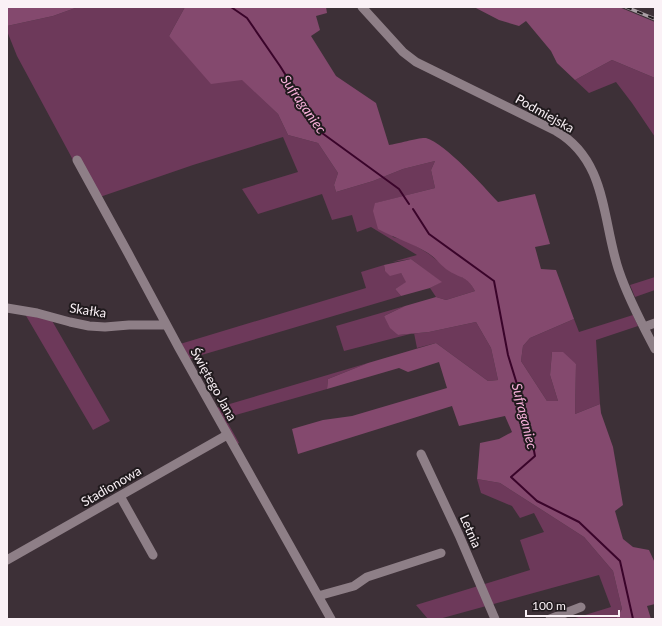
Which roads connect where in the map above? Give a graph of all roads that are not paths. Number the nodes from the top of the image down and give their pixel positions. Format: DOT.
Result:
graph roads {
  1 [pos="362,7"];
  2 [pos="76,160"];
  3 [pos="7,308"];
  4 [pos="655,323"];
  5 [pos="166,325"];
  6 [pos="644,327"];
  7 [pos="655,349"];
  8 [pos="227,434"];
  9 [pos="421,454"];
  10 [pos="120,496"];
  11 [pos="441,553"];
  12 [pos="152,555"];
  13 [pos="7,560"];
  14 [pos="318,596"];
  15 [pos="581,607"];
  16 [pos="331,619"];
  17 [pos="495,619"];
  18 [pos="550,619"];
  1 -- 6 [label="street, Podmiejska"];
  2 -- 5 [label="street, Świętego Jana"];
  3 -- 5 [label="street, Skałka"];
  4 -- 6 [label="street"];
  5 -- 8 [label="street, Świętego Jana"];
  6 -- 7 [label="street, Podmiejska"];
  8 -- 10 [label="street, Stadionowa"];
  8 -- 14 [label="street, Świętego Jana"];
  9 -- 17 [label="street, Letnia"];
  10 -- 12 [label="street"];
  10 -- 13 [label="street, Stadionowa"];
  11 -- 14 [label="street"];
  14 -- 16 [label="street, Świętego Jana"];
  15 -- 18 [label="street"];
}
